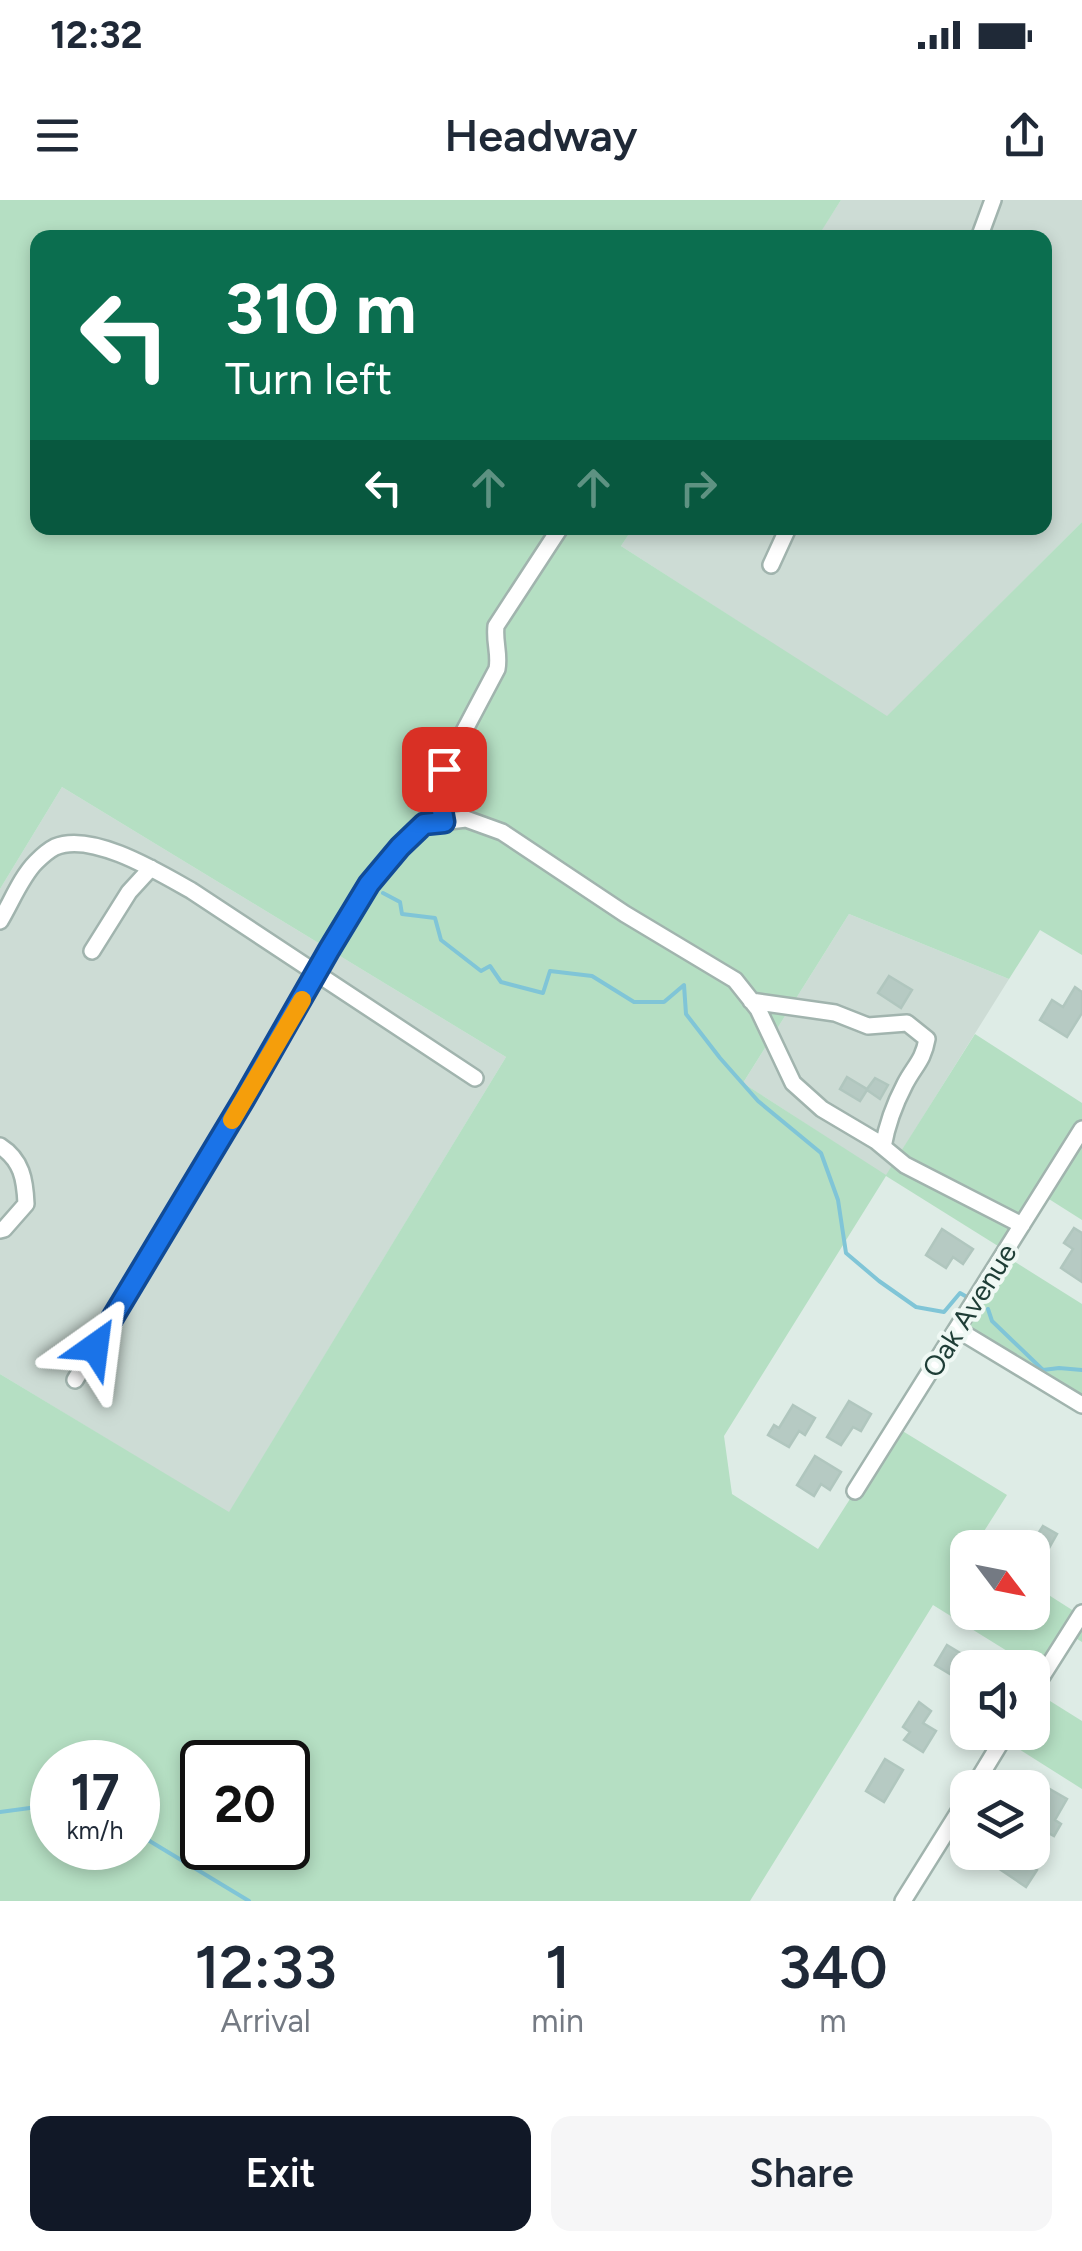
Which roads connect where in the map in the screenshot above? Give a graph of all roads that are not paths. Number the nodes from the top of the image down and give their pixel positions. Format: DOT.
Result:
graph roads {
  1 [pos="993,200"];
  2 [pos="983,230"];
  3 [pos="555,535"];
  4 [pos="785,535"];
  5 [pos="771,564"];
  6 [pos="444,822"];
  7 [pos="151,868"];
  8 [pos="0,921"];
  9 [pos="92,951"];
  10 [pos="317,974"];
  11 [pos="751,1001"];
  12 [pos="474,1078"];
  13 [pos="1082,1129"];
  14 [pos="0,1146"];
  15 [pos="883,1148"];
  16 [pos="1022,1225"];
  17 [pos="0,1230"];
  18 [pos="958,1330"];
  19 [pos="75,1380"];
  20 [pos="1082,1405"];
  21 [pos="855,1491"];
  22 [pos="1082,1613"];
  23 [pos="1050,1664"];
  24 [pos="950,1826"];
  25 [pos="903,1901"];
  1 -- 2 [label="street"];
  3 -- 6 [label="street"];
  4 -- 5 [label="street"];
  6 -- 10 [label="street"];
  6 -- 11 [label="street"];
  7 -- 8 [label="street"];
  7 -- 9 [label="street"];
  7 -- 10 [label="street"];
  10 -- 12 [label="street"];
  10 -- 19 [label="street"];
  11 -- 15 [label="street"];
  11 -- 15 [label="street"];
  13 -- 16 [label="street, Oak Avenue"];
  14 -- 17 [label="street"];
  15 -- 16 [label="street"];
  16 -- 18 [label="street, Oak Avenue"];
  18 -- 20 [label="street"];
  18 -- 21 [label="street, Oak Avenue"];
  22 -- 23 [label="street"];
  24 -- 25 [label="street"];
}
